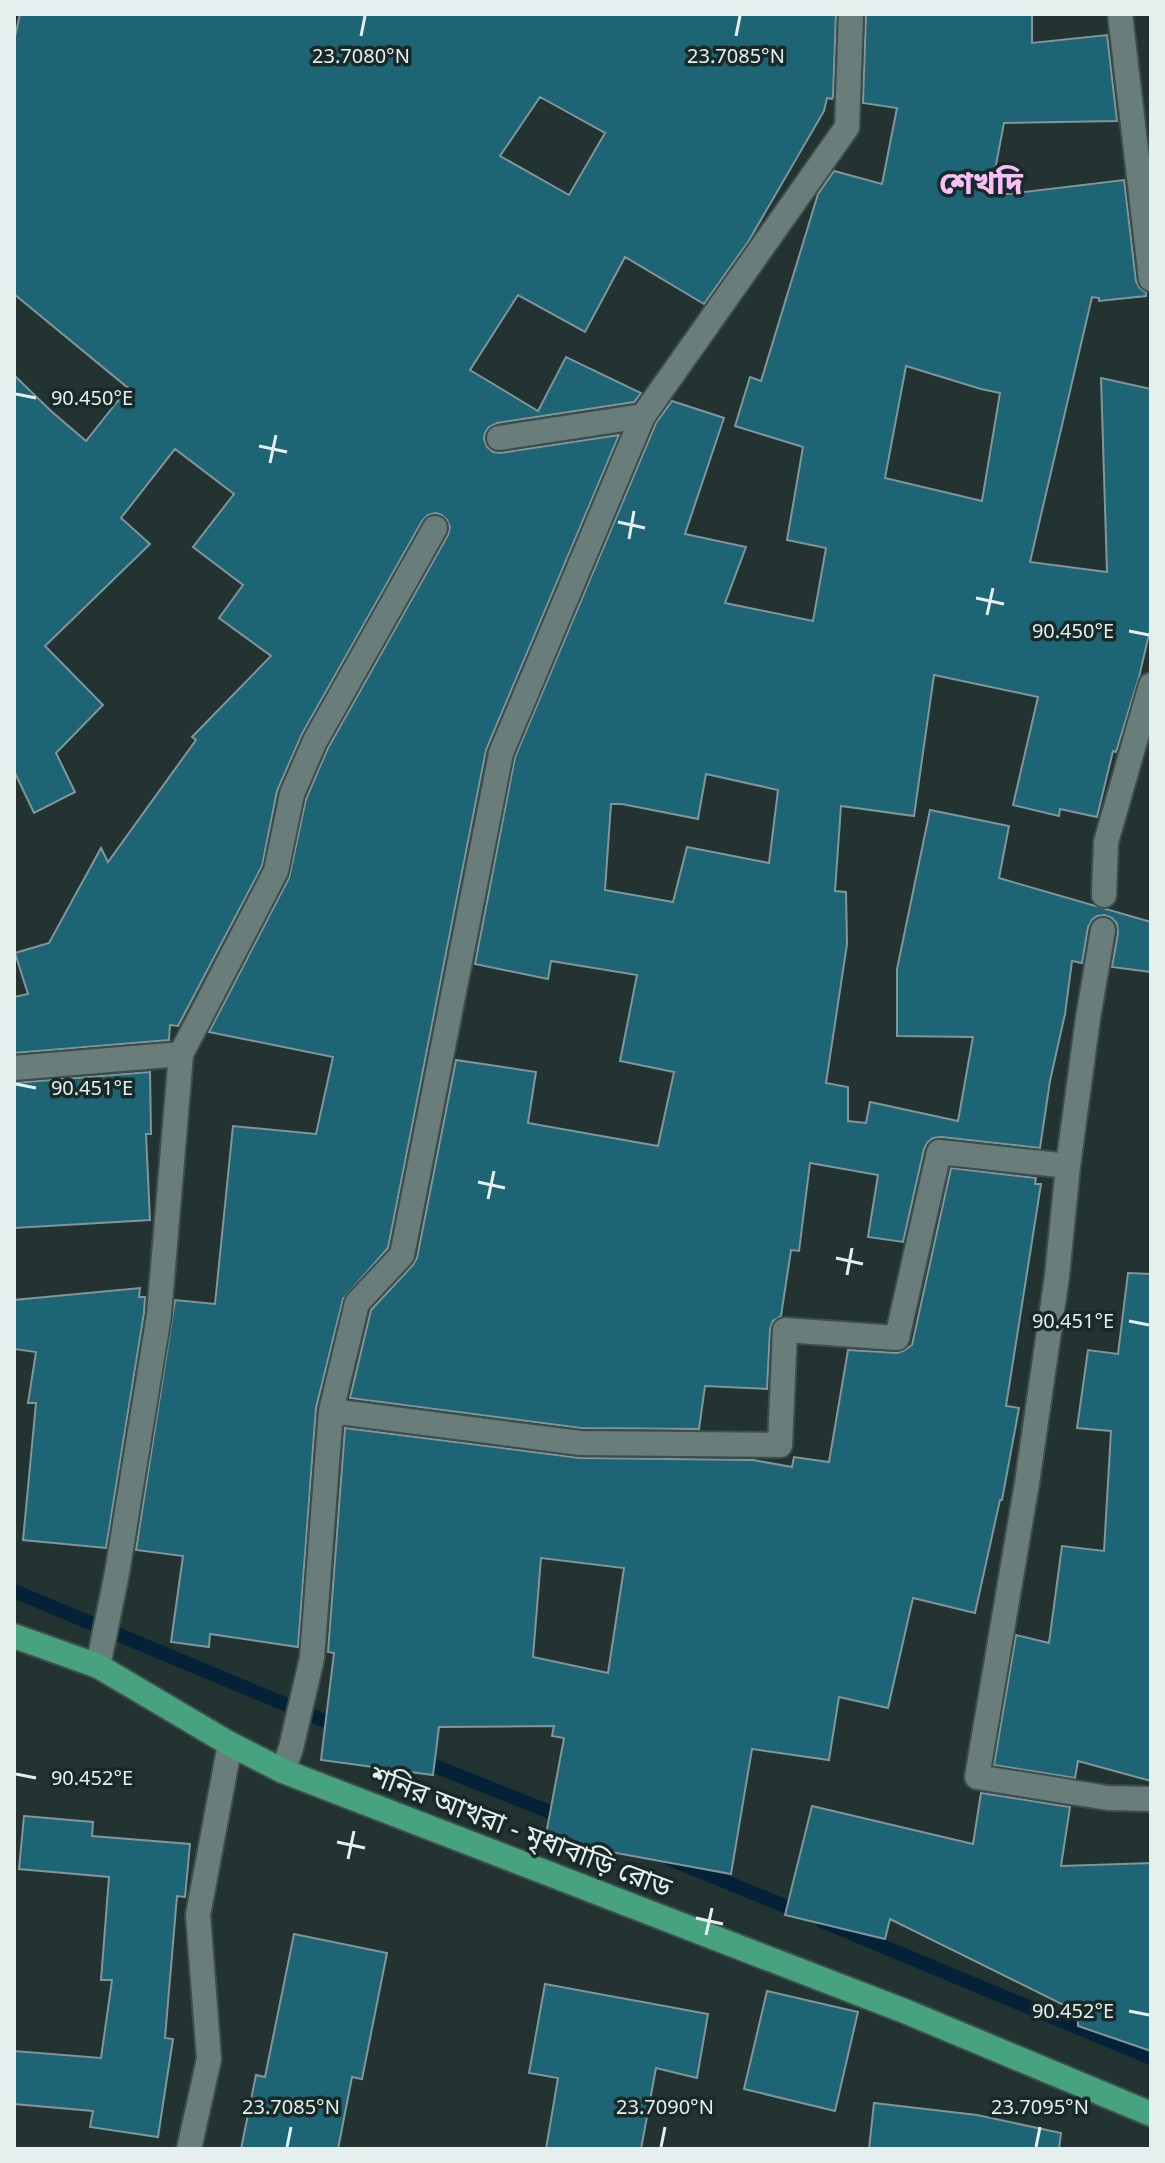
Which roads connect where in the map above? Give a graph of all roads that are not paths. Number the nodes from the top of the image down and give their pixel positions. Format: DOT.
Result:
graph roads {
  1 [pos="851,14"];
  2 [pos="1120,14"];
  3 [pos="1151,279"];
  4 [pos="643,416"];
  5 [pos="499,438"];
  6 [pos="435,528"];
  7 [pos="1151,685"];
  8 [pos="1104,895"];
  9 [pos="1103,930"];
  10 [pos="181,1054"];
  11 [pos="14,1068"];
  12 [pos="1068,1166"];
  13 [pos="331,1411"];
  14 [pos="14,1636"];
  15 [pos="98,1666"];
  16 [pos="230,1744"];
  17 [pos="287,1760"];
  18 [pos="1151,1799"];
  19 [pos="1151,2114"];
  20 [pos="189,2149"];
  1 -- 4 [label="street"];
  2 -- 3 [label="street"];
  4 -- 5 [label="street"];
  4 -- 13 [label="street"];
  6 -- 10 [label="street"];
  7 -- 8 [label="street"];
  9 -- 12 [label="street"];
  10 -- 11 [label="street"];
  10 -- 15 [label="street"];
  12 -- 13 [label="street"];
  12 -- 18 [label="street"];
  13 -- 17 [label="street"];
  14 -- 15 [label="main road, শনির আখরা - মৃধাবাড়ি রোড"];
  15 -- 16 [label="main road, শনির আখরা - মৃধাবাড়ি রোড"];
  16 -- 17 [label="main road, শনির আখরা - মৃধাবাড়ি রোড"];
  16 -- 20 [label="street"];
  17 -- 19 [label="main road, শনির আখরা - মৃধাবাড়ি রোড"];
}
